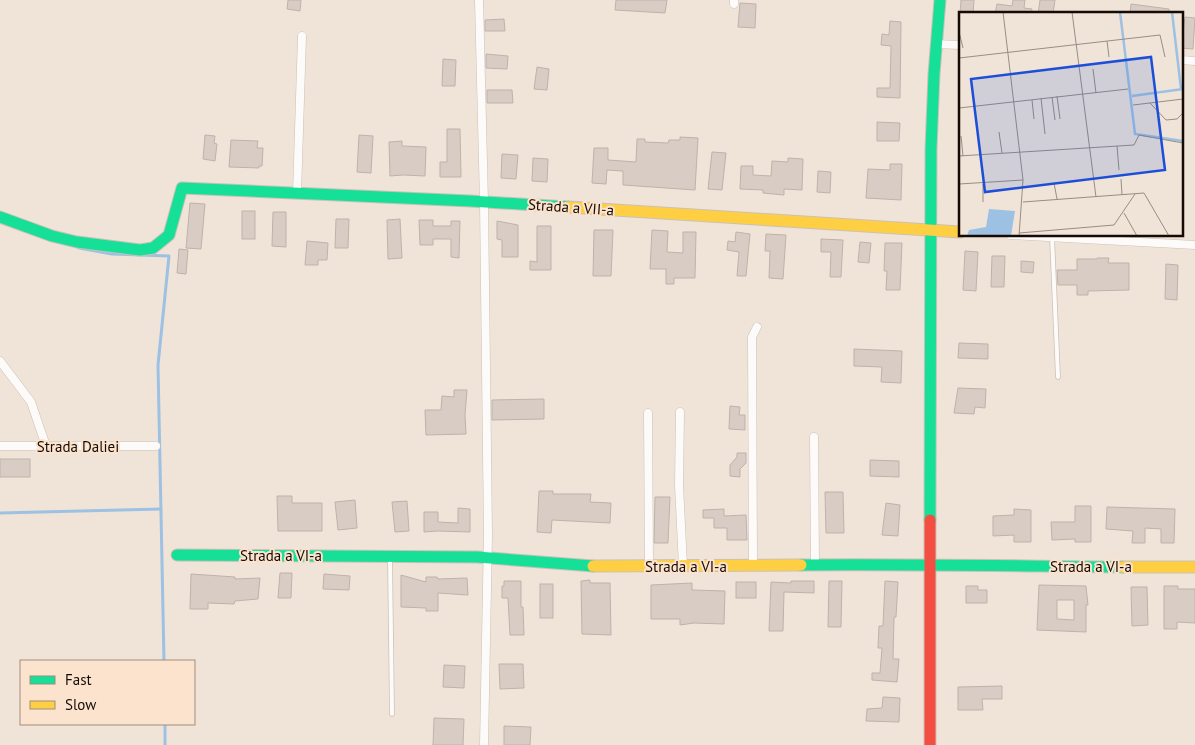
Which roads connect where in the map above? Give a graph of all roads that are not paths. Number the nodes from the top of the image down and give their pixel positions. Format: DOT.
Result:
graph roads {
  1 [pos="479,0"];
  2 [pos="940,0"];
  3 [pos="302,36"];
  4 [pos="935,44"];
  5 [pos="959,45"];
  6 [pos="1182,60"];
  7 [pos="1195,61"];
  8 [pos="297,193"];
  9 [pos="484,202"];
  10 [pos="0,217"];
  11 [pos="930,231"];
  12 [pos="959,232"];
  13 [pos="1031,236"];
  14 [pos="1052,237"];
  15 [pos="1195,245"];
  16 [pos="757,326"];
  17 [pos="0,361"];
  18 [pos="1058,378"];
  19 [pos="680,412"];
  20 [pos="648,413"];
  21 [pos="814,437"];
  22 [pos="0,446"];
  23 [pos="46,446"];
  24 [pos="156,446"];
  25 [pos="177,555"];
  26 [pos="390,556"];
  27 [pos="488,557"];
  28 [pos="929,564"];
  29 [pos="753,565"];
  30 [pos="815,565"];
  31 [pos="650,566"];
  32 [pos="683,566"];
  33 [pos="1195,567"];
  34 [pos="392,714"];
  35 [pos="484,745"];
  36 [pos="930,745"];
  1 -- 9 [label="street"];
  2 -- 4 [label="street"];
  3 -- 8 [label="street"];
  4 -- 5 [label="street"];
  4 -- 11 [label="street"];
  6 -- 7 [label="street"];
  8 -- 9 [label="street, Strada a VII-a"];
  8 -- 10 [label="street, Strada a VII-a"];
  9 -- 11 [label="street, Strada a VII-a"];
  9 -- 27 [label="street"];
  11 -- 12 [label="street, Strada a VII-a"];
  11 -- 28 [label="street"];
  13 -- 14 [label="street"];
  14 -- 15 [label="street"];
  14 -- 18 [label="lane"];
  16 -- 29 [label="street"];
  17 -- 23 [label="street"];
  19 -- 32 [label="street"];
  20 -- 31 [label="street"];
  21 -- 30 [label="street"];
  22 -- 23 [label="street, Strada Daliei"];
  23 -- 24 [label="street, Strada Daliei"];
  25 -- 26 [label="street, Strada a VI-a"];
  26 -- 27 [label="street, Strada a VI-a"];
  26 -- 34 [label="lane"];
  27 -- 31 [label="street, Strada a VI-a"];
  27 -- 35 [label="street"];
  28 -- 30 [label="street, Strada a VI-a"];
  28 -- 33 [label="street, Strada a VI-a"];
  28 -- 36 [label="street"];
  29 -- 30 [label="street, Strada a VI-a"];
  29 -- 32 [label="street, Strada a VI-a"];
  31 -- 32 [label="street, Strada a VI-a"];
}
